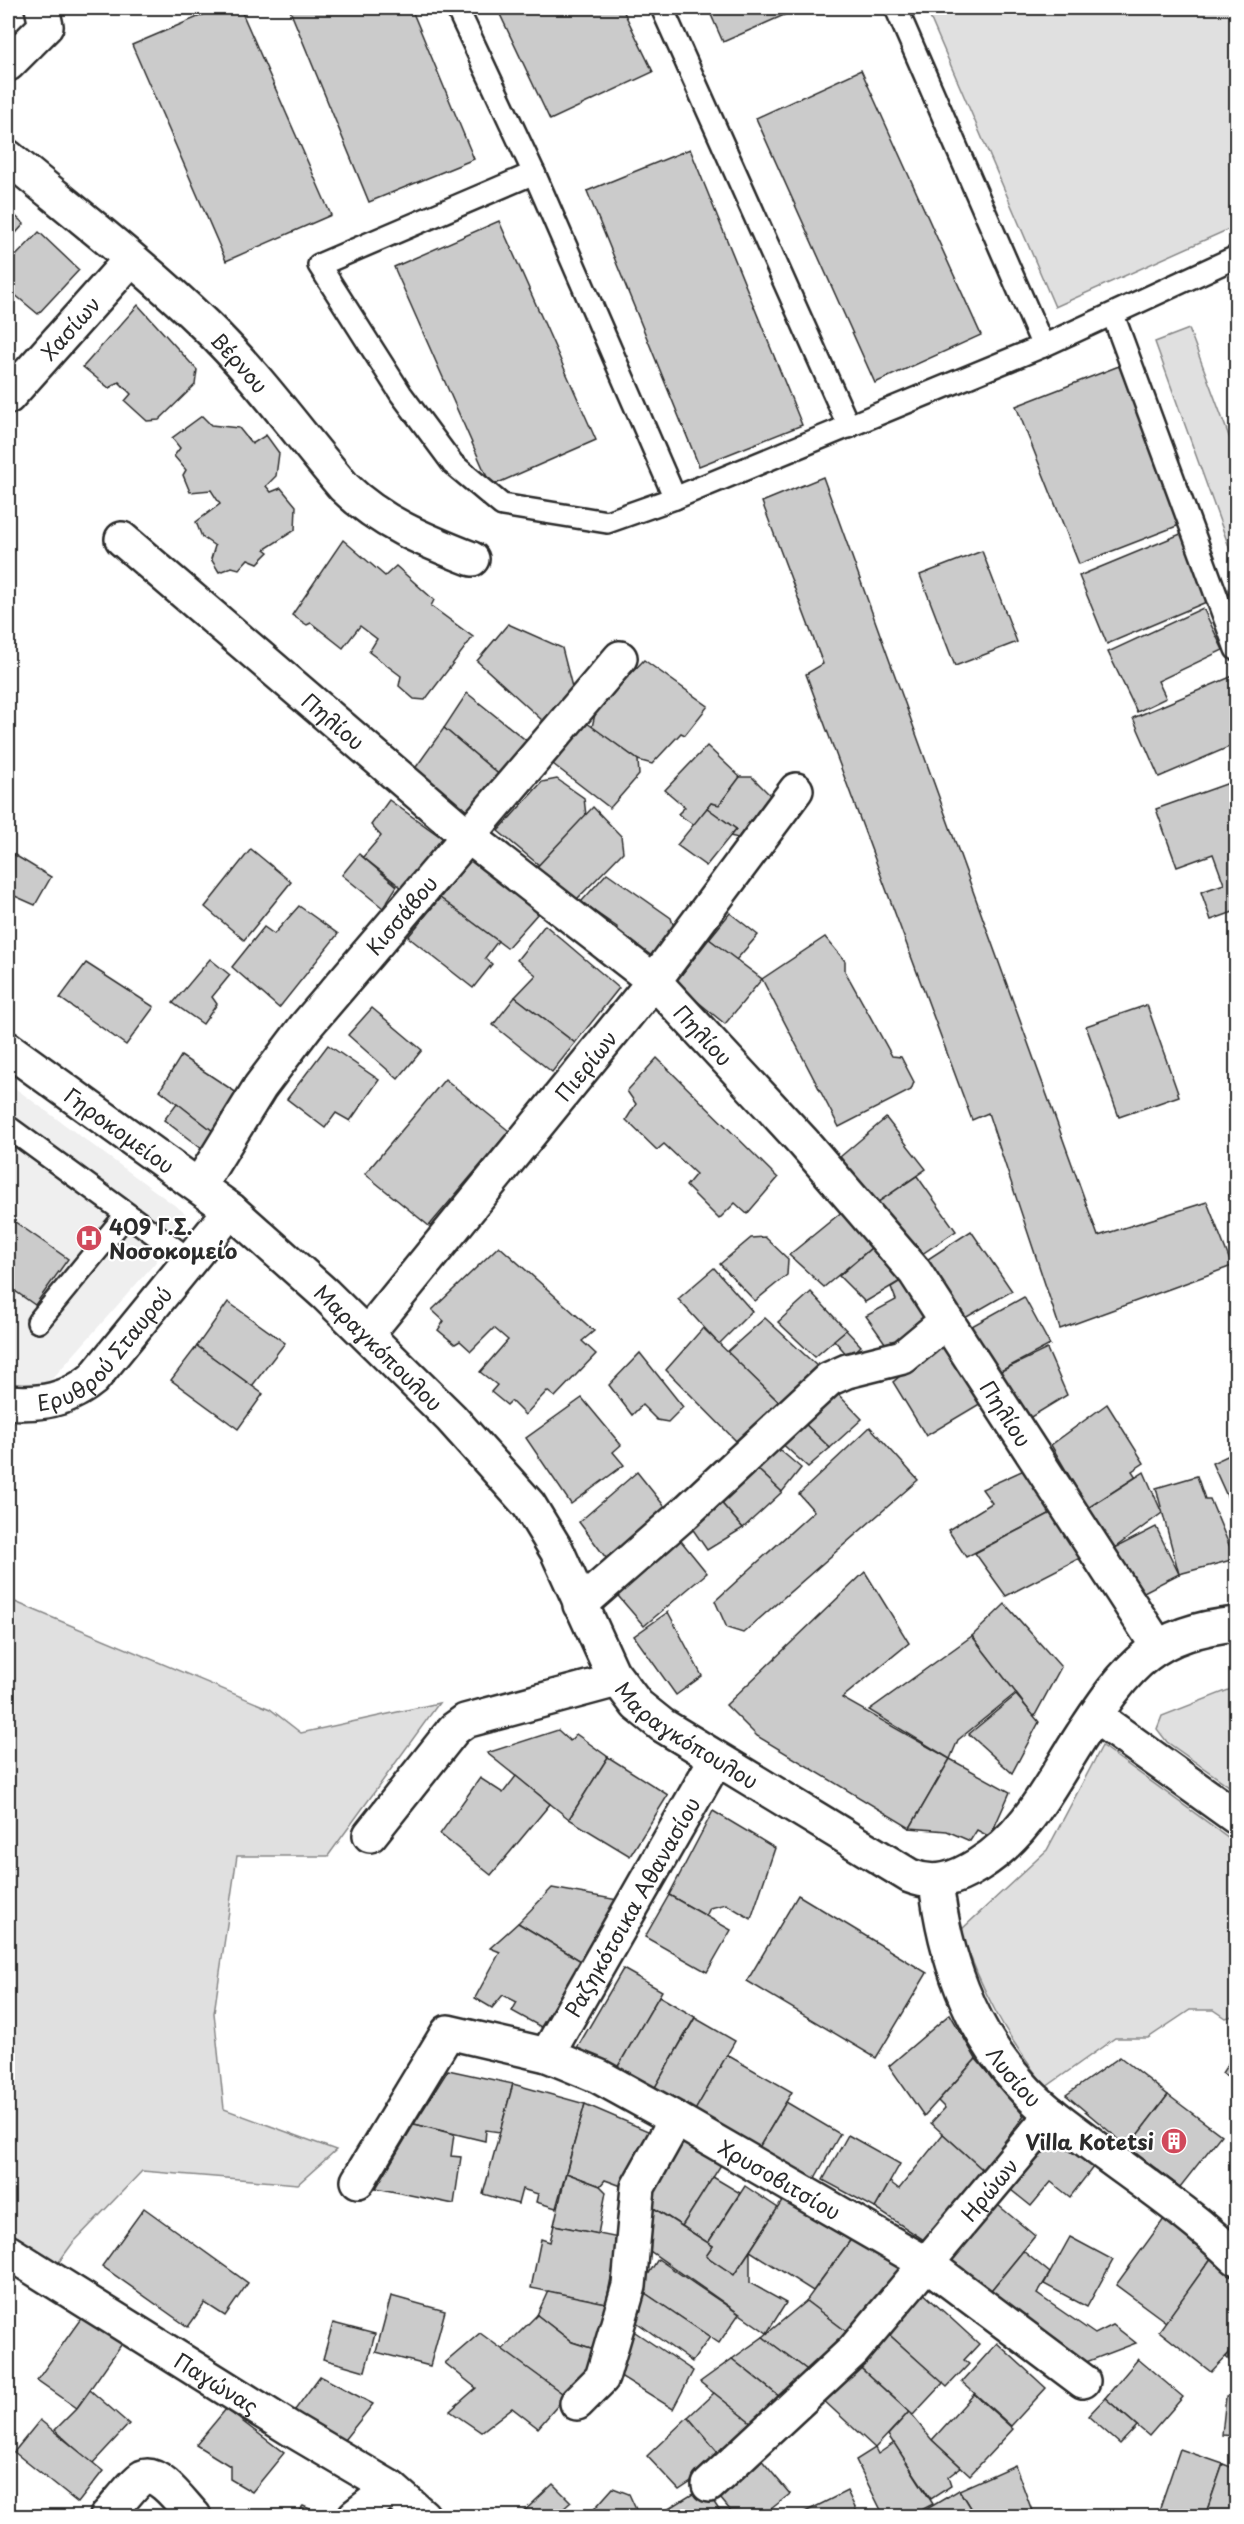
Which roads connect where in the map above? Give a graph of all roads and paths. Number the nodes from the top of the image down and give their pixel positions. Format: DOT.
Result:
graph roads {
  1 [pos="42,8"];
  2 [pos="457,8"];
  3 [pos="662,8"];
  4 [pos="896,8"];
  5 [pos="8,64"];
  6 [pos="8,157"];
  7 [pos="534,173"];
  8 [pos="1236,257"];
  9 [pos="131,259"];
  10 [pos="1113,315"];
  11 [pos="1043,346"];
  12 [pos="8,397"];
  13 [pos="849,427"];
  14 [pos="675,498"];
  15 [pos="122,539"];
  16 [pos="472,559"];
  17 [pos="1236,649"];
  18 [pos="620,658"];
  19 [pos="796,790"];
  20 [pos="468,836"];
  21 [pos="654,981"];
  22 [pos="8,1050"];
  23 [pos="8,1127"];
  24 [pos="200,1186"];
  25 [pos="231,1210"];
  26 [pos="126,1215"];
  27 [pos="190,1260"];
  28 [pos="38,1322"];
  29 [pos="945,1322"];
  30 [pos="367,1334"];
  31 [pos="8,1402"];
  32 [pos="580,1605"];
  33 [pos="1236,1624"];
  34 [pos="1158,1647"];
  35 [pos="617,1680"];
  36 [pos="1095,1716"];
  37 [pos="716,1759"];
  38 [pos="1236,1817"];
  39 [pos="370,1835"];
  40 [pos="936,1881"];
  41 [pos="548,2055"];
  42 [pos="1052,2114"];
  43 [pos="676,2119"];
  44 [pos="358,2181"];
  45 [pos="8,2252"];
  46 [pos="1236,2258"];
  47 [pos="927,2264"];
  48 [pos="1083,2381"];
  49 [pos="577,2403"];
  50 [pos="709,2484"];
  51 [pos="391,2488"];
  52 [pos="107,2517"];
  53 [pos="194,2517"];
  54 [pos="355,2517"];
  55 [pos="423,2517"];
  1 -- 5 [label="street"];
  2 -- 7 [label="lane"];
  3 -- 13 [label="lane"];
  4 -- 11 [label="lane"];
  6 -- 9 [label="street, Βέρνου"];
  7 -- 14 [label="lane"];
  7 -- 14 [label="lane"];
  8 -- 10 [label="lane"];
  9 -- 12 [label="street, Χασίων"];
  9 -- 16 [label="street, Βέρνου"];
  10 -- 11 [label="lane"];
  10 -- 17 [label="lane"];
  11 -- 13 [label="lane"];
  13 -- 14 [label="lane"];
  15 -- 20 [label="street, Πηλίου"];
  18 -- 20 [label="street, Κισσάβου"];
  19 -- 21 [label="street, Πιερίων"];
  20 -- 21 [label="street, Πηλίου"];
  20 -- 24 [label="street, Κισσάβου"];
  21 -- 29 [label="street, Πηλίου"];
  21 -- 30 [label="street, Πιερίων"];
  22 -- 24 [label="street, Γηροκομείου"];
  23 -- 26 [label="lane"];
  24 -- 25 [label="street, Γηροκομείου"];
  25 -- 27 [label="street, Ερυθρού Σταυρού"];
  25 -- 30 [label="street, Μαραγκόπουλου"];
  26 -- 27 [label="lane"];
  26 -- 28 [label="lane"];
  27 -- 31 [label="street, Ερυθρού Σταυρού"];
  29 -- 32 [label="street"];
  29 -- 34 [label="street, Πηλίου"];
  30 -- 32 [label="street, Μαραγκόπουλου"];
  32 -- 35 [label="street, Μαραγκόπουλου"];
  33 -- 34 [label="street, Μαραγκόπουλου"];
  34 -- 36 [label="street, Μαραγκόπουλου"];
  35 -- 37 [label="street, Μαραγκόπουλου"];
  35 -- 39 [label="street"];
  36 -- 38 [label="street"];
  36 -- 40 [label="street, Μαραγκόπουλου"];
  37 -- 40 [label="street, Μαραγκόπουλου"];
  37 -- 41 [label="street, Ραζηκότσικα Αθανασίου"];
  40 -- 42 [label="street, Λυσίου"];
  41 -- 43 [label="street, Χρυσοβιτσίου"];
  41 -- 44 [label="street, Χρυσοβιτσίου"];
  42 -- 46 [label="street, Λυσίου"];
  42 -- 47 [label="street, Ηρώων"];
  43 -- 47 [label="street, Χρυσοβιτσίου"];
  43 -- 49 [label="street"];
  45 -- 51 [label="street, Παγώνας"];
  47 -- 48 [label="street, Χρυσοβιτσίου"];
  47 -- 50 [label="street, Ηρώων"];
  51 -- 54 [label="street"];
  51 -- 55 [label="street, Παγώνας"];
  52 -- 53 [label="street"];
}
